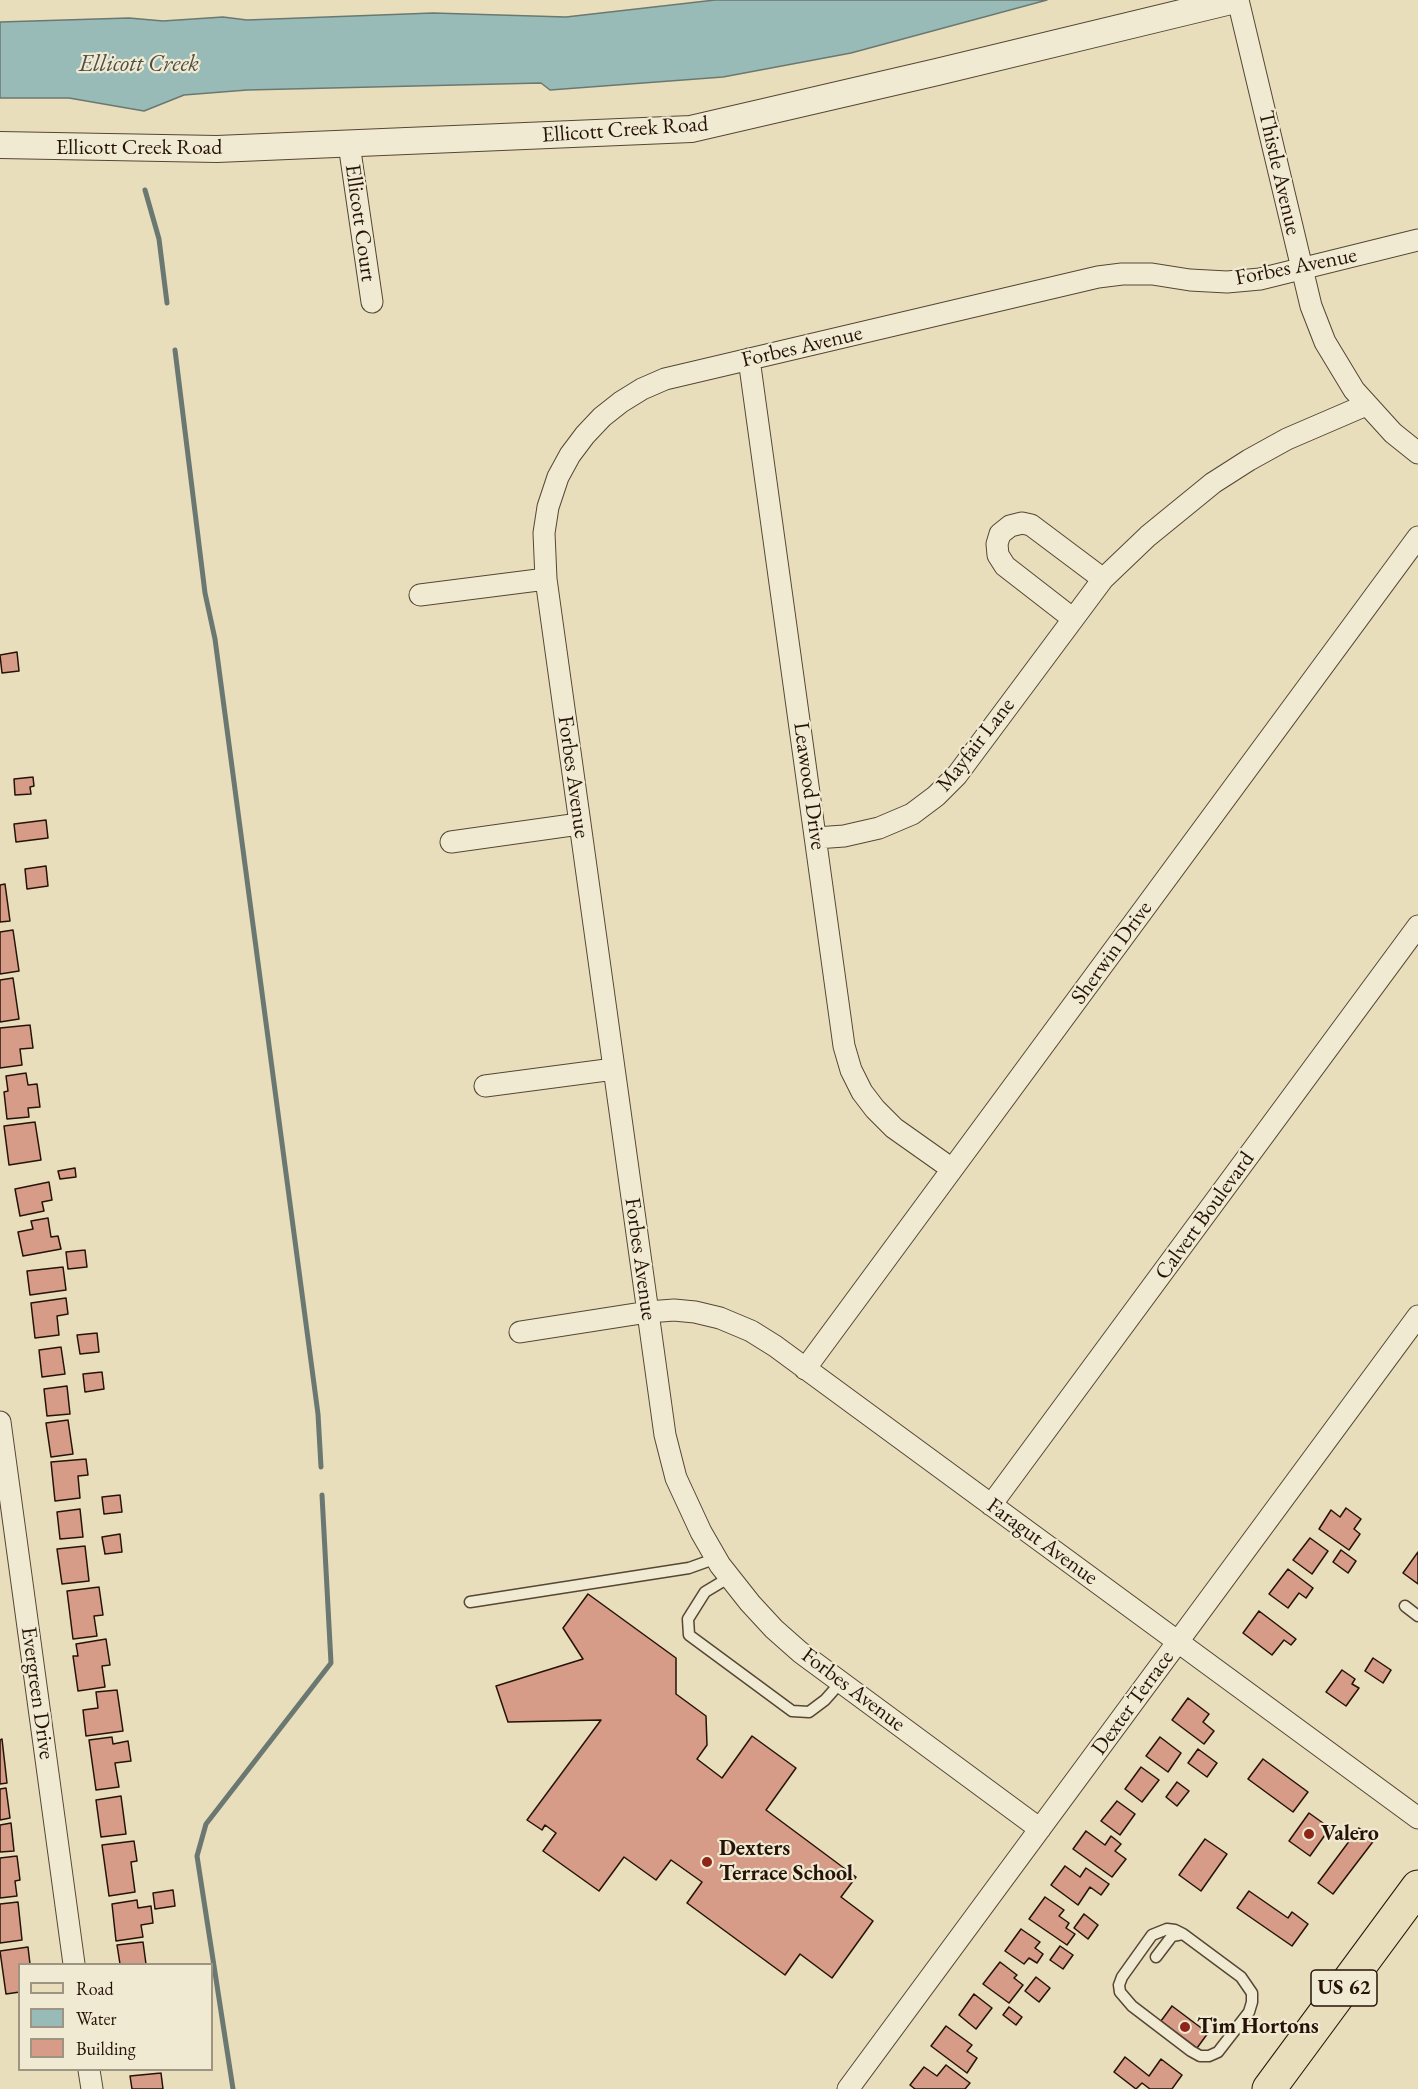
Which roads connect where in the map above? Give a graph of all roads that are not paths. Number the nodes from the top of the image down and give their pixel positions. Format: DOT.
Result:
graph roads {
  1 [pos="1237,0"];
  2 [pos="349,144"];
  3 [pos="0,145"];
  4 [pos="1418,240"];
  5 [pos="1302,269"];
  6 [pos="372,302"];
  7 [pos="749,359"];
  8 [pos="1366,405"];
  9 [pos="1418,453"];
  10 [pos="1418,537"];
  11 [pos="546,579"];
  12 [pos="1103,579"];
  13 [pos="420,595"];
  14 [pos="1072,618"];
  15 [pos="579,824"];
  16 [pos="816,838"];
  17 [pos="451,842"];
  18 [pos="1418,926"];
  19 [pos="614,1069"];
  20 [pos="486,1086"];
  21 [pos="952,1169"];
  22 [pos="648,1312"];
  23 [pos="1418,1316"];
  24 [pos="520,1332"];
  25 [pos="805,1369"];
  26 [pos="0,1422"];
  27 [pos="991,1506"];
  28 [pos="717,1558"];
  29 [pos="730,1577"];
  30 [pos="470,1602"];
  31 [pos="1405,1606"];
  32 [pos="1418,1616"];
  33 [pos="1178,1642"];
  34 [pos="841,1682"];
  35 [pos="1418,1818"];
  36 [pos="1040,1829"];
  37 [pos="1418,1887"];
  38 [pos="1183,1934"];
  39 [pos="1156,1957"];
  40 [pos="74,1963"];
  41 [pos="89,2071"];
  42 [pos="92,2089"];
  43 [pos="848,2089"];
  44 [pos="1269,2089"];
  1 -- 2 [label="street, Ellicott Creek Road"];
  1 -- 5 [label="street, Thistle Avenue"];
  2 -- 3 [label="street, Ellicott Creek Road"];
  2 -- 6 [label="street, Ellicott Court"];
  4 -- 5 [label="street, Forbes Avenue"];
  5 -- 7 [label="street, Forbes Avenue"];
  5 -- 8 [label="street, Thistle Avenue"];
  7 -- 11 [label="street, Forbes Avenue"];
  7 -- 16 [label="street, Leawood Drive"];
  8 -- 9 [label="street, Thistle Avenue"];
  8 -- 12 [label="street, Mayfair Lane"];
  10 -- 21 [label="street, Sherwin Drive"];
  11 -- 13 [label="street"];
  11 -- 15 [label="street, Forbes Avenue"];
  12 -- 14 [label="street, Mayfair Lane"];
  12 -- 14 [label="street"];
  14 -- 16 [label="street, Mayfair Lane"];
  15 -- 17 [label="street"];
  15 -- 19 [label="street, Forbes Avenue"];
  16 -- 21 [label="street, Leawood Drive"];
  18 -- 27 [label="street, Calvert Boulevard"];
  19 -- 20 [label="street"];
  19 -- 22 [label="street, Forbes Avenue"];
  21 -- 25 [label="street, Sherwin Drive"];
  22 -- 24 [label="street, Faragut Avenue"];
  22 -- 25 [label="street, Faragut Avenue"];
  22 -- 28 [label="street, Forbes Avenue"];
  23 -- 33 [label="street, Dexter Terrace"];
  25 -- 27 [label="street, Faragut Avenue"];
  26 -- 40 [label="street, Evergreen Drive"];
  27 -- 33 [label="street, Faragut Avenue"];
  28 -- 29 [label="street, Forbes Avenue"];
  28 -- 30 [label="lane"];
  29 -- 34 [label="street, Forbes Avenue"];
  29 -- 34 [label="lane"];
  31 -- 32 [label="lane"];
  33 -- 35 [label="street, Faragut Avenue"];
  33 -- 36 [label="street, Dexter Terrace"];
  34 -- 36 [label="street, Forbes Avenue"];
  36 -- 43 [label="street, Dexter Terrace"];
  37 -- 44 [label="main road, US 62"];
  38 -- 38 [label="lane"];
  38 -- 39 [label="lane"];
  41 -- 42 [label="street"];
}
